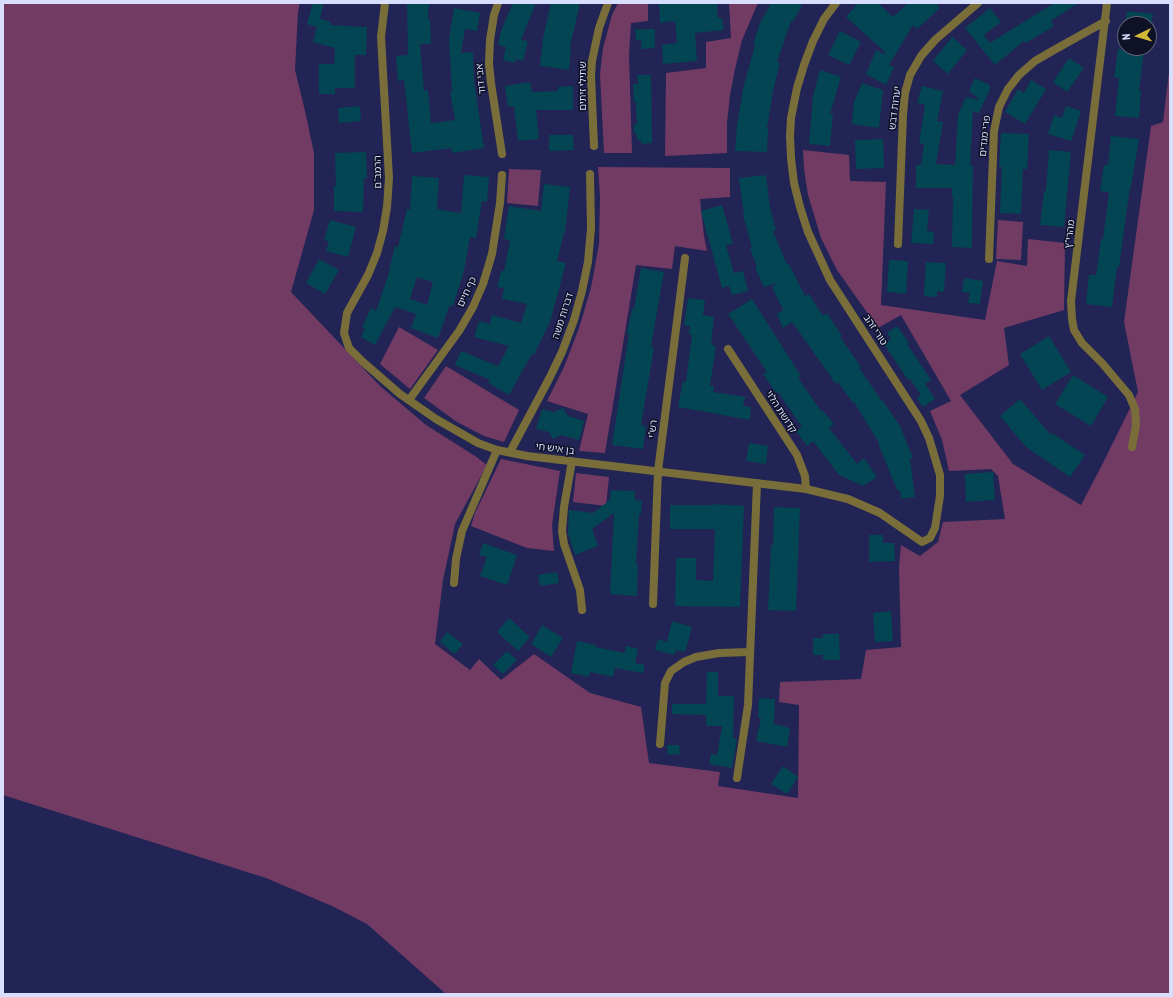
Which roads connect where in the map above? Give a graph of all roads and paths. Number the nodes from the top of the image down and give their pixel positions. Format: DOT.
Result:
graph roads {
  1 [pos="385,3"];
  2 [pos="498,3"];
  3 [pos="608,3"];
  4 [pos="836,3"];
  5 [pos="978,3"];
  6 [pos="1107,3"];
  7 [pos="1106,21"];
  8 [pos="594,146"];
  9 [pos="502,154"];
  10 [pos="590,174"];
  11 [pos="502,175"];
  12 [pos="898,244"];
  13 [pos="685,258"];
  14 [pos="989,259"];
  15 [pos="344,333"];
  16 [pos="728,349"];
  17 [pos="409,400"];
  18 [pos="1132,447"];
  19 [pos="497,450"];
  20 [pos="510,452"];
  21 [pos="572,461"];
  22 [pos="658,471"];
  23 [pos="757,483"];
  24 [pos="806,489"];
  25 [pos="454,583"];
  26 [pos="653,604"];
  27 [pos="582,610"];
  28 [pos="750,652"];
  29 [pos="660,744"];
  30 [pos="737,778"];
  1 -- 15 [label="street, הרמב\"ם"];
  2 -- 9 [label="street, אבי דוד"];
  3 -- 8 [label="street, שתילי זיתים"];
  4 -- 24 [label="street, טורי זהב"];
  5 -- 12 [label="street, יערות דבש"];
  6 -- 7 [label="street, מהרי\"ץ"];
  7 -- 14 [label="street, פרי מגדים"];
  7 -- 18 [label="street, מהרי\"ץ"];
  10 -- 20 [label="street, דברות משה"];
  11 -- 17 [label="street, כף חיים"];
  13 -- 22 [label="street, רש\"י"];
  15 -- 17 [label="street, בן איש חי"];
  16 -- 24 [label="street, קדושת הלוי"];
  17 -- 19 [label="street, בן איש חי"];
  19 -- 20 [label="street, בן איש חי"];
  19 -- 25 [label="street"];
  20 -- 21 [label="street, בן איש חי"];
  21 -- 22 [label="street, בן איש חי"];
  21 -- 27 [label="street"];
  22 -- 23 [label="street, בן איש חי"];
  22 -- 26 [label="street, רש\"י"];
  23 -- 24 [label="street, בן איש חי"];
  23 -- 28 [label="street"];
  28 -- 29 [label="street"];
  28 -- 30 [label="street"];
}
